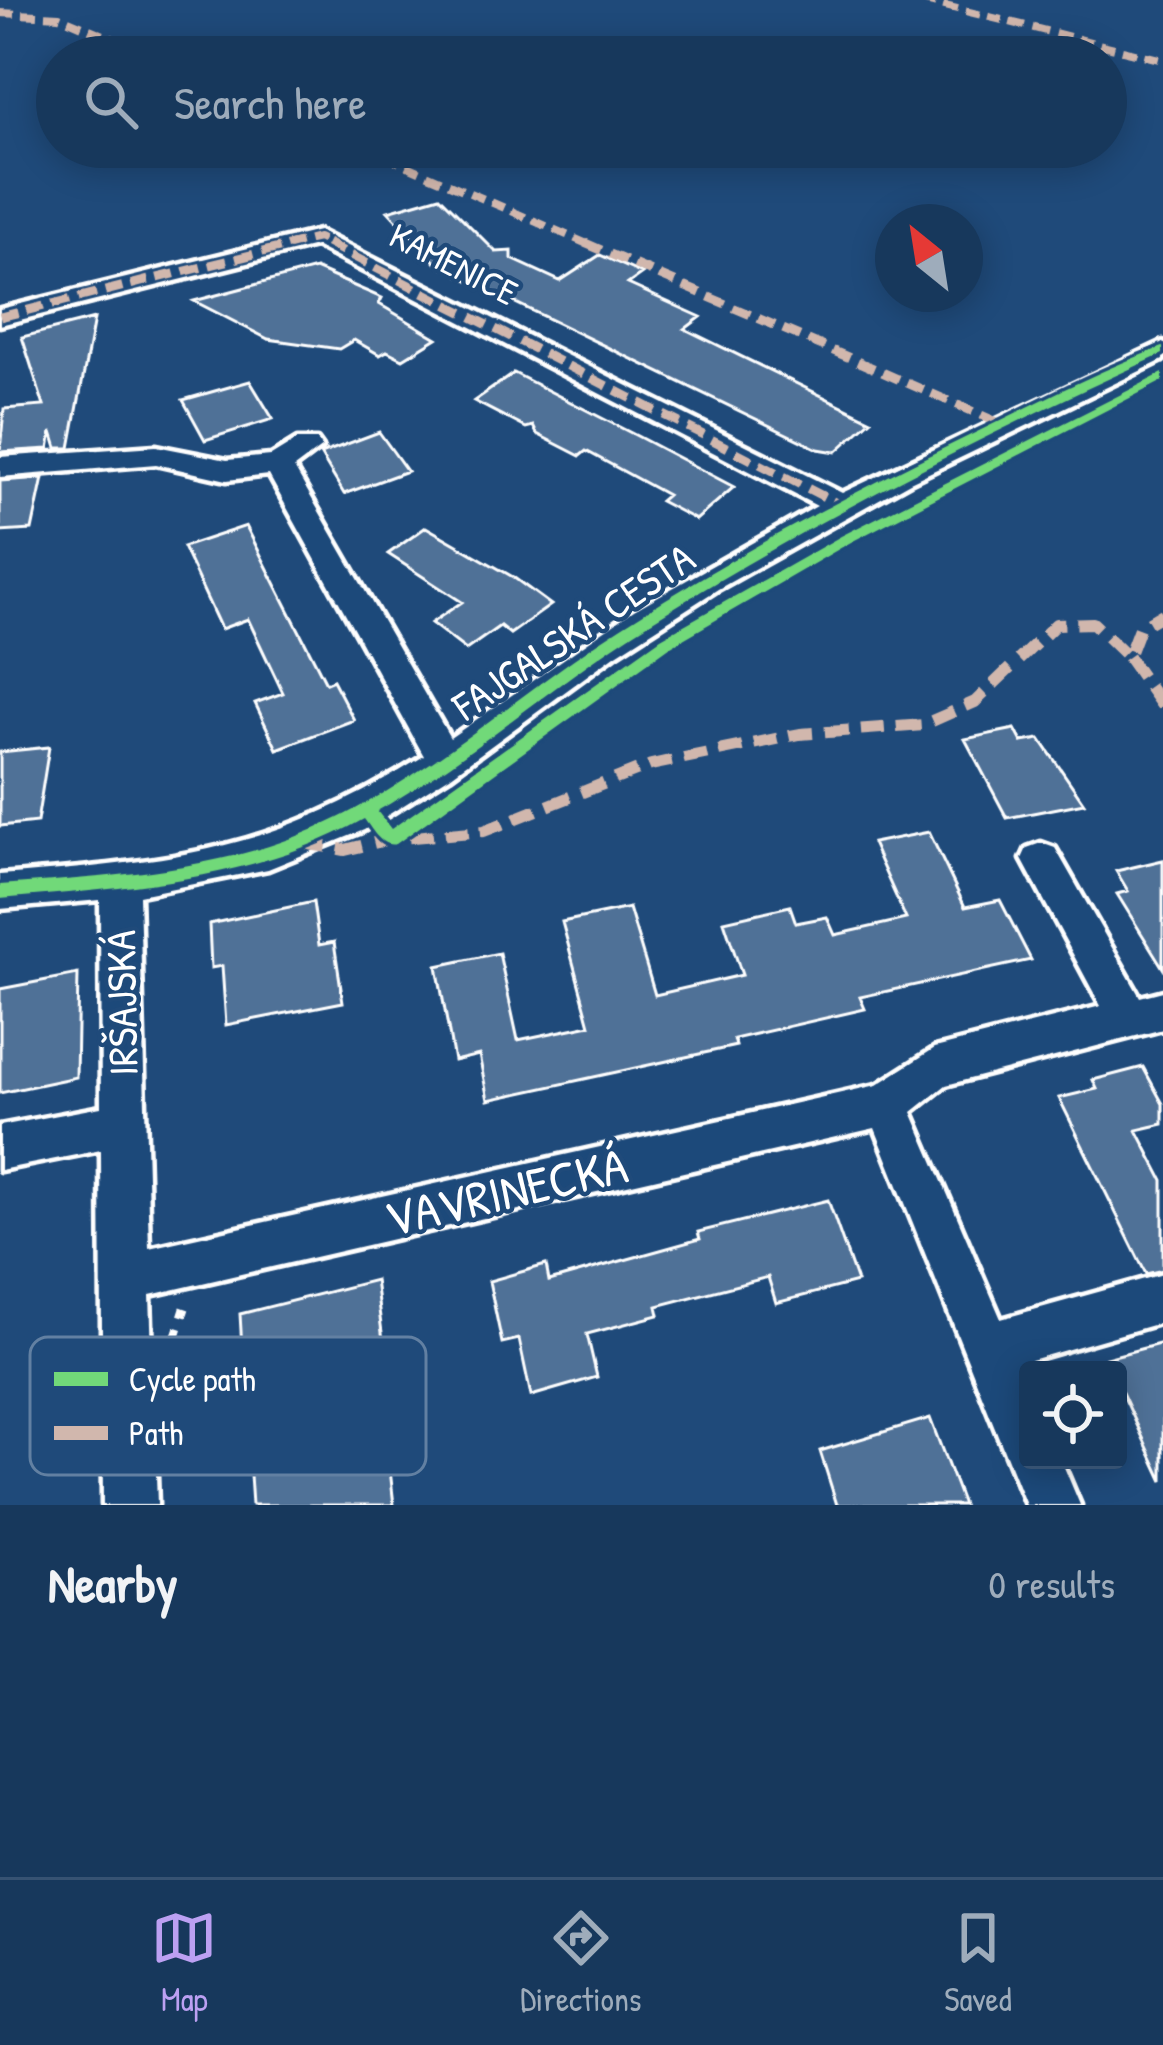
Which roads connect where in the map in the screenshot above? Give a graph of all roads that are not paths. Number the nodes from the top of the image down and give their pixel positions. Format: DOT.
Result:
graph roads {
  1 [pos="0,316"];
  2 [pos="1163,350"];
  3 [pos="307,447"];
  4 [pos="278,464"];
  5 [pos="0,467"];
  6 [pos="846,508"];
  7 [pos="445,761"];
  8 [pos="1041,859"];
  9 [pos="118,882"];
  10 [pos="0,892"];
  11 [pos="1146,1014"];
  12 [pos="887,1104"];
  13 [pos="123,1124"];
  14 [pos="0,1148"];
  15 [pos="126,1277"];
  16 [pos="1163,1298"];
  17 [pos="127,1337"];
  18 [pos="988,1347"];
  19 [pos="1019,1422"];
  20 [pos="1039,1469"];
  21 [pos="129,1475"];
  22 [pos="130,1505"];
  23 [pos="1053,1505"];
  1 -- 6 [label="street, KAMENICE"];
  2 -- 6 [label="street, FAJGALSKÁ CESTA"];
  3 -- 4 [label="street"];
  4 -- 5 [label="street"];
  4 -- 7 [label="street"];
  6 -- 7 [label="street, FAJGALSKÁ CESTA"];
  7 -- 9 [label="street, FAJGALSKÁ CESTA"];
  8 -- 11 [label="street, VAVRINECKÁ"];
  9 -- 10 [label="street, FAJGALSKÁ CESTA"];
  9 -- 13 [label="street, IRŠAJSKÁ"];
  11 -- 12 [label="street, VAVRINECKÁ"];
  12 -- 15 [label="street, VAVRINECKÁ"];
  12 -- 18 [label="street"];
  13 -- 14 [label="street, IRŠAJSKÁ"];
  13 -- 15 [label="street, IRŠAJSKÁ"];
  15 -- 17 [label="street, IRŠAJSKÁ"];
  16 -- 18 [label="street"];
  18 -- 19 [label="street"];
  20 -- 23 [label="street"];
  21 -- 22 [label="street, IRŠAJSKÁ"];
}
